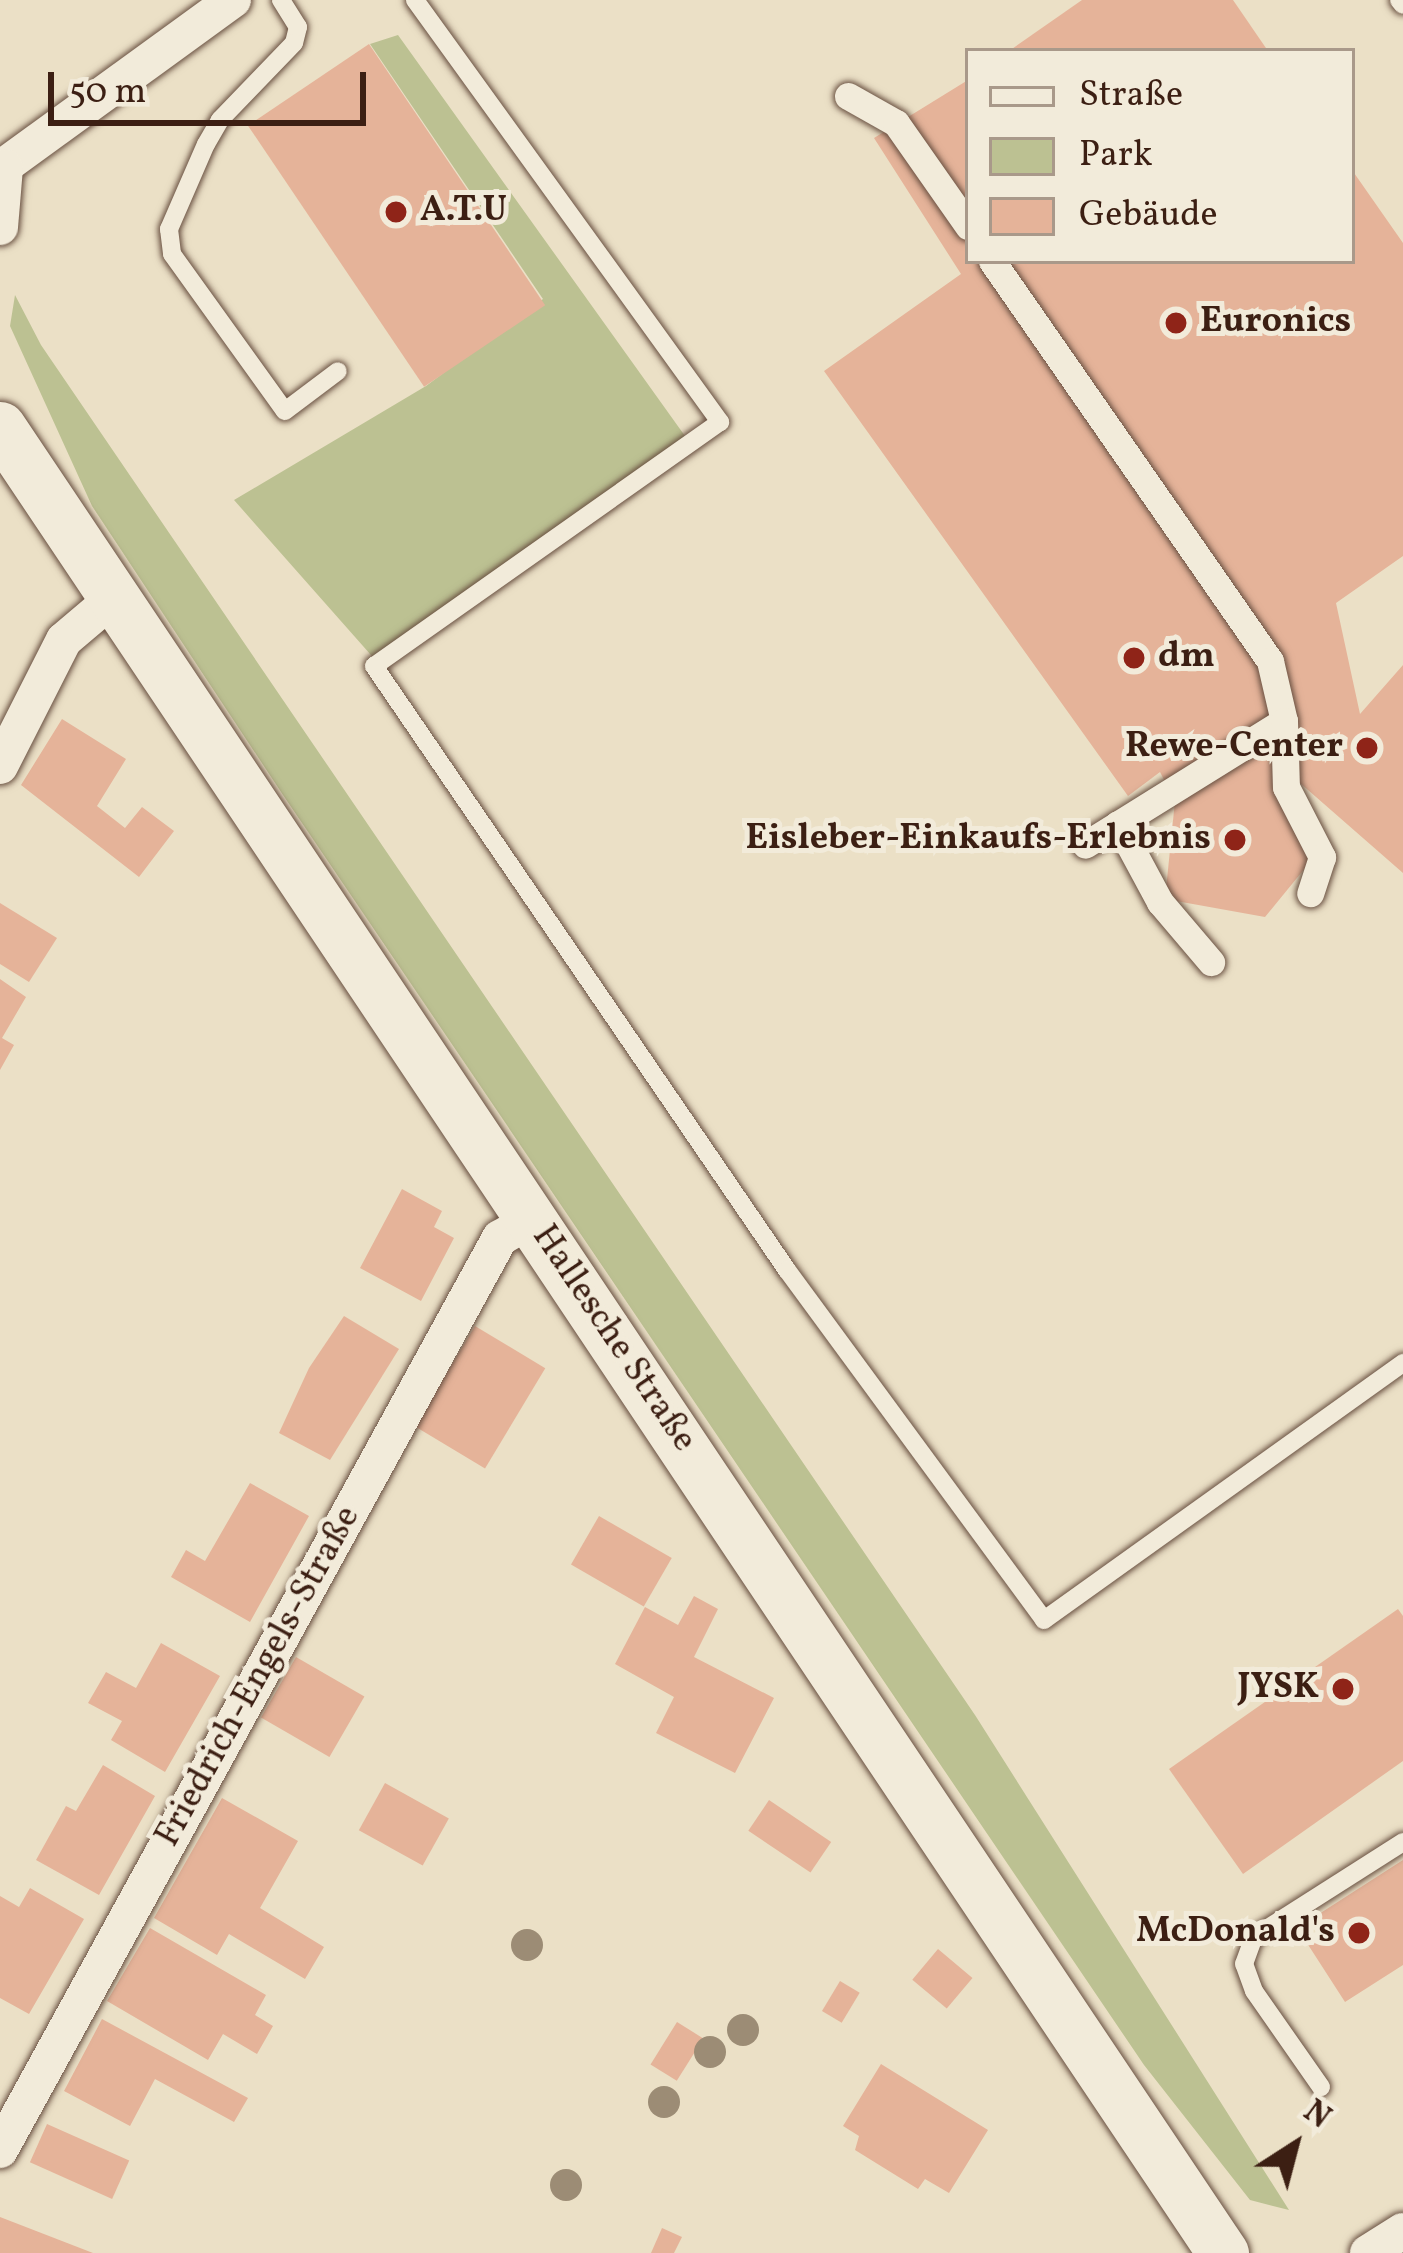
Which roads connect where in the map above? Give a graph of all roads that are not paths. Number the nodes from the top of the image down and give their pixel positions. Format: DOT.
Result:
graph roads {
  1 [pos="233,0"];
  2 [pos="281,0"];
  3 [pos="415,0"];
  4 [pos="848,96"];
  5 [pos="2,168"];
  6 [pos="965,222"];
  7 [pos="0,227"];
  8 [pos="994,264"];
  9 [pos="338,371"];
  10 [pos="0,427"];
  11 [pos="116,596"];
  12 [pos="1284,721"];
  13 [pos="0,766"];
  14 [pos="1118,824"];
  15 [pos="1085,844"];
  16 [pos="1310,893"];
  17 [pos="1211,962"];
  18 [pos="533,1219"];
  19 [pos="1403,1363"];
  20 [pos="1403,1842"];
  21 [pos="1321,2087"];
  22 [pos="0,2150"];
  23 [pos="1223,2253"];
  1 -- 5 [label="street"];
  2 -- 9 [label="lane"];
  3 -- 19 [label="lane"];
  4 -- 6 [label="street"];
  5 -- 7 [label="street"];
  8 -- 12 [label="street"];
  10 -- 11 [label="main road, Hallesche Straße"];
  11 -- 13 [label="street"];
  11 -- 18 [label="main road, Hallesche Straße"];
  12 -- 14 [label="street"];
  12 -- 16 [label="street"];
  14 -- 15 [label="street"];
  14 -- 17 [label="street"];
  18 -- 22 [label="street, Friedrich-Engels-Straße"];
  18 -- 23 [label="main road, Hallesche Straße"];
  20 -- 21 [label="lane"];
}
